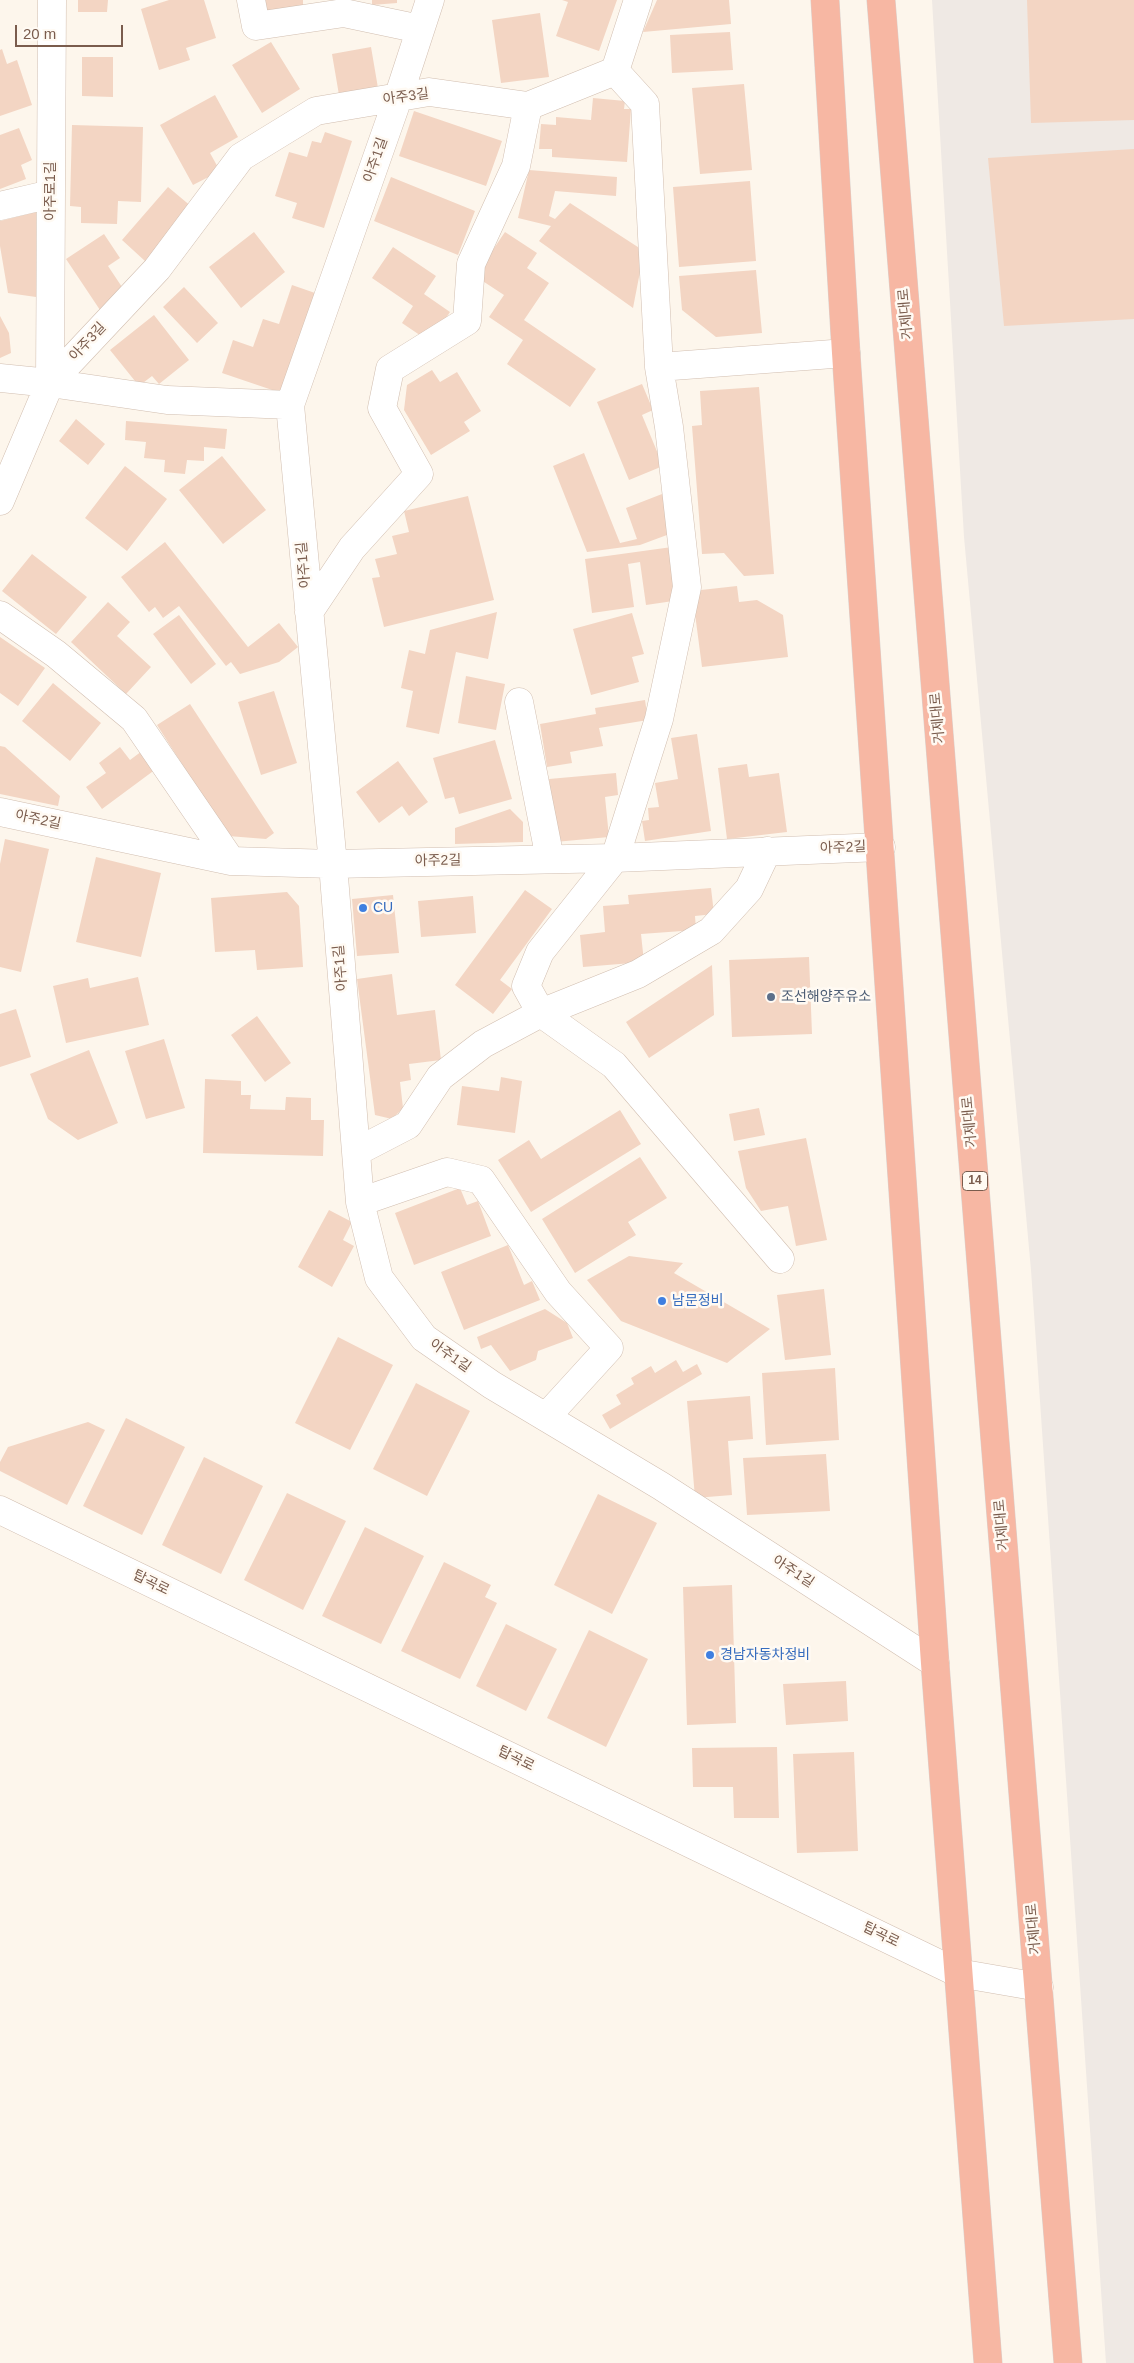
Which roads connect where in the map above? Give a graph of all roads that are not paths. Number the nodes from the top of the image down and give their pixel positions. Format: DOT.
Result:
graph roads {
  1 [pos="52,0"];
  2 [pos="251,0"];
  3 [pos="430,0"];
  4 [pos="638,0"];
  5 [pos="825,0"];
  6 [pos="881,0"];
  7 [pos="420,29"];
  8 [pos="615,71"];
  9 [pos="398,98"];
  10 [pos="528,106"];
  11 [pos="51,194"];
  12 [pos="0,206"];
  13 [pos="846,353"];
  14 [pos="659,367"];
  15 [pos="0,378"];
  16 [pos="50,383"];
  17 [pos="290,405"];
  18 [pos="0,501"];
  19 [pos="309,612"];
  20 [pos="0,615"];
  21 [pos="520,702"];
  22 [pos="0,812"];
  23 [pos="881,846"];
  24 [pos="767,851"];
  25 [pos="615,858"];
  26 [pos="550,859"];
  27 [pos="231,861"];
  28 [pos="333,864"];
  29 [pos="541,1013"];
  30 [pos="356,1152"];
  31 [pos="360,1202"];
  32 [pos="780,1259"];
  33 [pos="546,1417"];
  34 [pos="0,1510"];
  35 [pos="936,1663"];
  36 [pos="958,1973"];
  37 [pos="1039,1987"];
  38 [pos="988,2363"];
  39 [pos="1068,2363"];
  1 -- 11 [label="street, 아주로1길"];
  2 -- 7 [label="street"];
  3 -- 7 [label="street, 아주1길"];
  4 -- 8 [label="street"];
  5 -- 13 [label="highway"];
  6 -- 37 [label="highway, 거제대로 / 14"];
  7 -- 9 [label="street, 아주1길"];
  8 -- 10 [label="street, 아주3길"];
  8 -- 14 [label="street"];
  9 -- 10 [label="street, 아주3길"];
  9 -- 16 [label="street, 아주3길"];
  9 -- 17 [label="street, 아주1길"];
  10 -- 19 [label="street"];
  11 -- 12 [label="street"];
  11 -- 16 [label="street, 아주로1길"];
  13 -- 14 [label="street"];
  13 -- 23 [label="highway"];
  14 -- 25 [label="street"];
  15 -- 16 [label="street"];
  16 -- 17 [label="street"];
  16 -- 18 [label="street"];
  17 -- 19 [label="street, 아주1길"];
  19 -- 28 [label="street, 아주1길"];
  20 -- 27 [label="street"];
  21 -- 26 [label="street"];
  22 -- 27 [label="street, 아주2길"];
  23 -- 24 [label="street, 아주2길"];
  23 -- 35 [label="highway"];
  24 -- 25 [label="street, 아주2길"];
  24 -- 29 [label="street"];
  25 -- 26 [label="street, 아주2길"];
  25 -- 29 [label="street"];
  26 -- 28 [label="street, 아주2길"];
  27 -- 28 [label="street, 아주2길"];
  28 -- 30 [label="street, 아주1길"];
  29 -- 30 [label="street"];
  29 -- 32 [label="street"];
  30 -- 31 [label="street, 아주1길"];
  31 -- 33 [label="street, 아주1길"];
  31 -- 33 [label="street"];
  33 -- 35 [label="street, 아주1길"];
  34 -- 36 [label="street, 탑곡로"];
  35 -- 36 [label="highway"];
  36 -- 37 [label="street, 탑곡로"];
  36 -- 38 [label="highway"];
  37 -- 39 [label="highway, 거제대로 / 14"];
}
